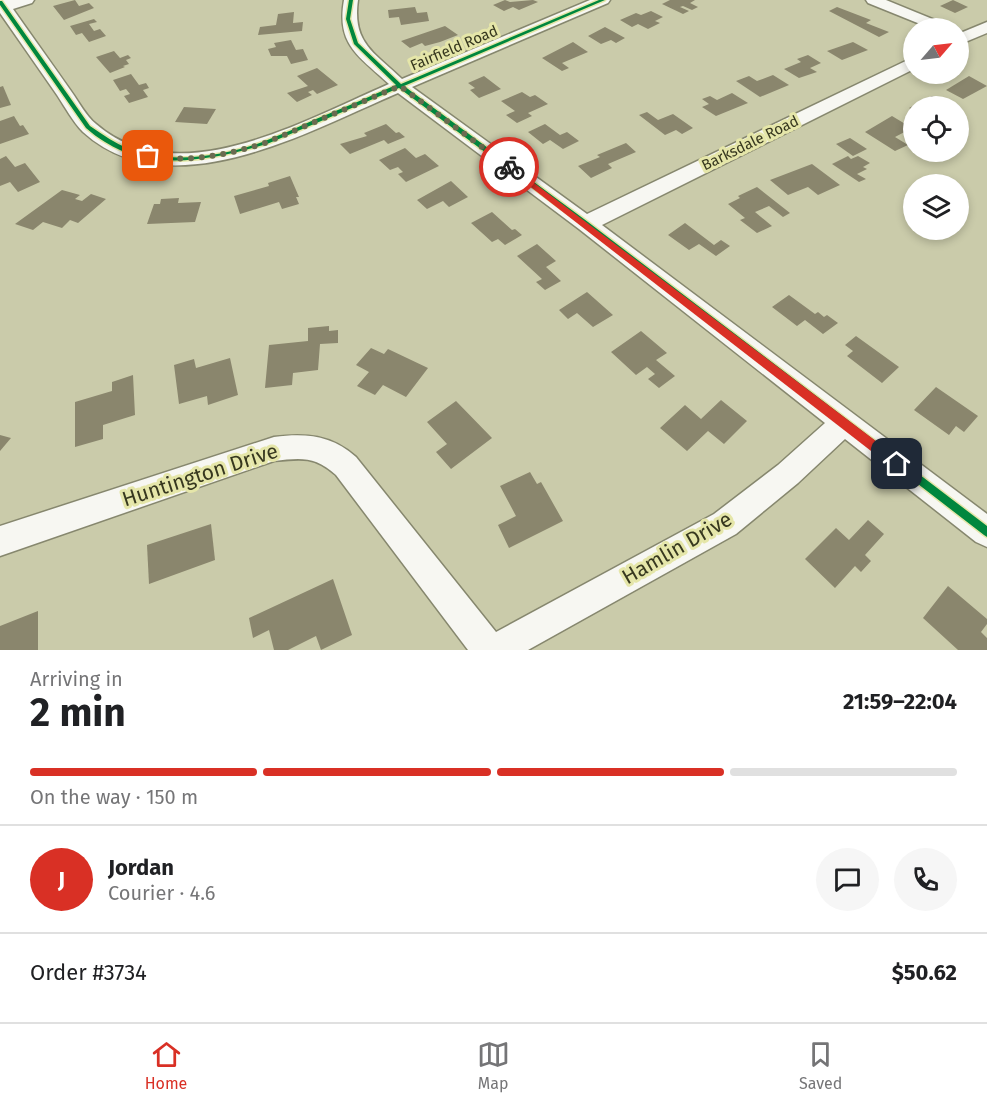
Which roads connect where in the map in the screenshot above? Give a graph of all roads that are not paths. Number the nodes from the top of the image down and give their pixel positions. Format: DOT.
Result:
graph roads {
  1 [pos="27,0"];
  2 [pos="351,0"];
  3 [pos="603,0"];
  4 [pos="873,0"];
  5 [pos="2,4"];
  6 [pos="917,18"];
  7 [pos="987,27"];
  8 [pos="969,34"];
  9 [pos="903,67"];
  10 [pos="400,86"];
  11 [pos="586,224"];
  12 [pos="844,423"];
  13 [pos="987,532"];
  14 [pos="0,541"];
  15 [pos="489,650"];
  16 [pos="495,650"];
  1 -- 5 [label="street"];
  2 -- 10 [label="street"];
  3 -- 10 [label="street, Fairfield Road"];
  4 -- 6 [label="street"];
  5 -- 10 [label="street, Fairfield Road"];
  7 -- 8 [label="street"];
  9 -- 11 [label="street, Barksdale Road"];
  10 -- 11 [label="street"];
  11 -- 12 [label="street"];
  12 -- 13 [label="street"];
  12 -- 16 [label="street, Hamlin Drive"];
  14 -- 15 [label="street, Huntington Drive"];
}
